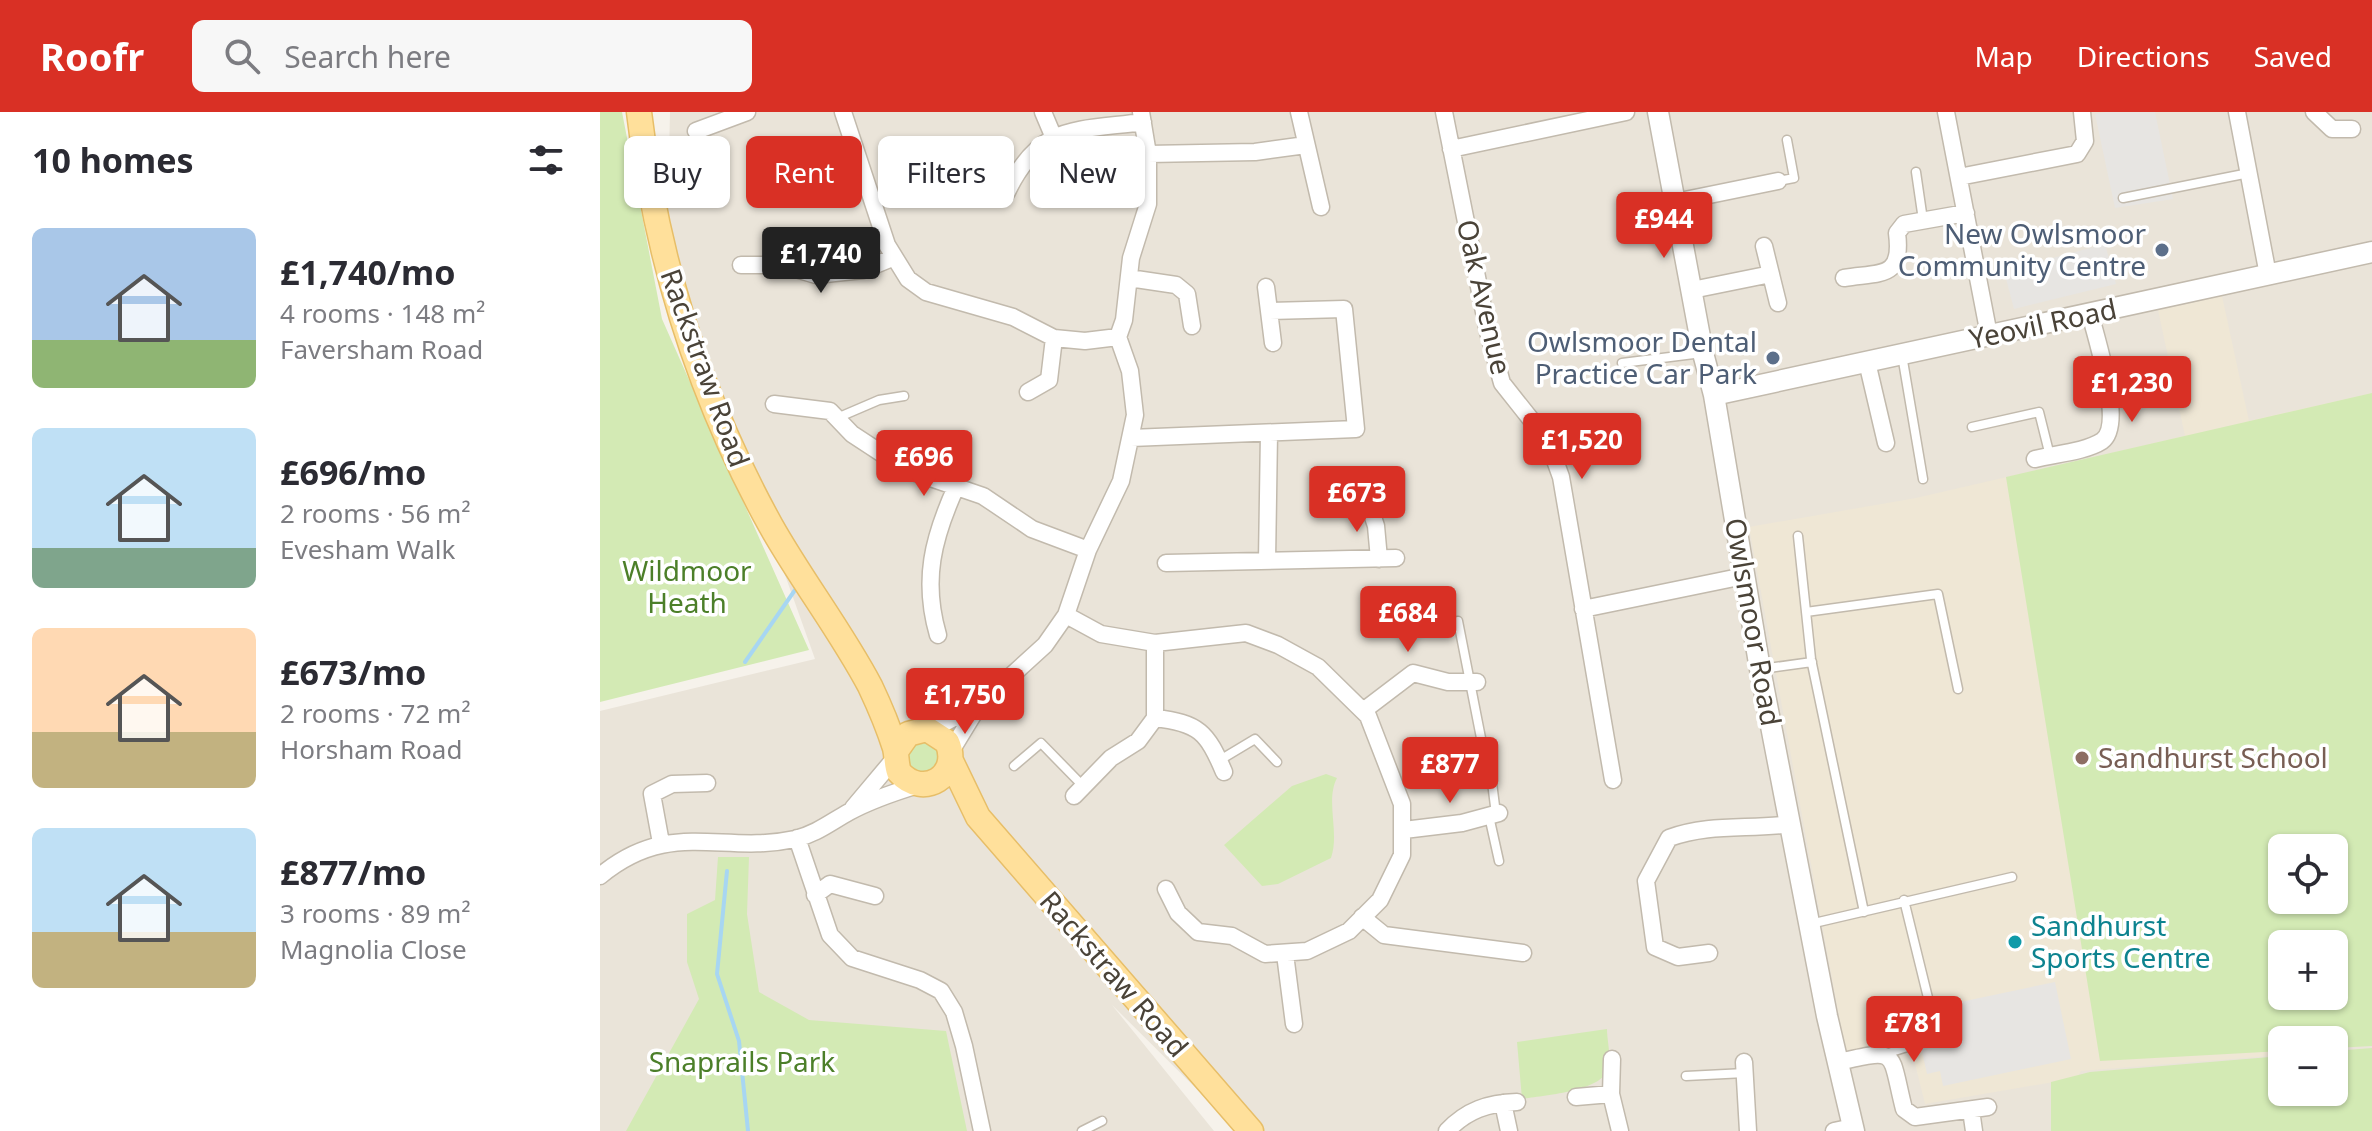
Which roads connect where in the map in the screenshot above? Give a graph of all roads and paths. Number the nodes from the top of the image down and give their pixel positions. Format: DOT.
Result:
graph roads {
  1 [pos="639,112"];
  2 [pos="747,112"];
  3 [pos="843,112"];
  4 [pos="1043,112"];
  5 [pos="1299,112"];
  6 [pos="1444,112"];
  7 [pos="1626,112"];
  8 [pos="1658,112"];
  9 [pos="1946,112"];
  10 [pos="2082,112"];
  11 [pos="2237,112"];
  12 [pos="2314,112"];
  13 [pos="1142,117"];
  14 [pos="2352,129"];
  15 [pos="696,131"];
  16 [pos="1053,136"];
  17 [pos="1058,136"];
  18 [pos="1787,140"];
  19 [pos="1306,145"];
  20 [pos="1451,149"];
  21 [pos="1030,154"];
  22 [pos="1148,154"];
  23 [pos="1916,172"];
  24 [pos="2249,173"];
  25 [pos="1959,177"];
  26 [pos="1014,178"];
  27 [pos="1778,181"];
  28 [pos="2123,198"];
  29 [pos="1675,202"];
  30 [pos="1321,207"];
  31 [pos="1966,213"];
  32 [pos="1924,221"];
  33 [pos="1764,246"];
  34 [pos="2372,252"];
  35 [pos="892,258"];
  36 [pos="741,265"];
  37 [pos="1771,274"];
  38 [pos="2268,275"];
  39 [pos="1129,278"];
  40 [pos="1844,278"];
  41 [pos="1266,287"];
  42 [pos="1692,290"];
  43 [pos="1778,303"];
  44 [pos="1269,311"];
  45 [pos="2090,313"];
  46 [pos="1192,326"];
  47 [pos="1989,335"];
  48 [pos="1118,337"];
  49 [pos="1054,338"];
  50 [pos="1273,343"];
  51 [pos="1703,353"];
  52 [pos="1902,354"];
  53 [pos="1867,362"];
  54 [pos="1622,363"];
  55 [pos="1028,392"];
  56 [pos="1714,395"];
  57 [pos="904,396"];
  58 [pos="774,404"];
  59 [pos="837,418"];
  60 [pos="1972,427"];
  61 [pos="1269,433"];
  62 [pos="1131,438"];
  63 [pos="1886,443"];
  64 [pos="2042,457"];
  65 [pos="1923,479"];
  66 [pos="956,487"];
  67 [pos="1351,498"];
  68 [pos="1798,536"];
  69 [pos="1088,550"];
  70 [pos="1396,558"];
  71 [pos="1379,559"];
  72 [pos="1267,561"];
  73 [pos="1166,563"];
  74 [pos="1744,576"];
  75 [pos="1583,609"];
  76 [pos="1806,612"];
  77 [pos="1066,615"];
  78 [pos="1458,621"];
  79 [pos="938,635"];
  80 [pos="1155,643"];
  81 [pos="1812,662"];
  82 [pos="1760,669"];
  83 [pos="1472,682"];
  84 [pos="870,687"];
  85 [pos="1958,689"];
  86 [pos="979,705"];
  87 [pos="1363,711"];
  88 [pos="1155,718"];
  89 [pos="927,730"];
  90 [pos="1481,738"];
  91 [pos="1488,751"];
  92 [pos="896,754"];
  93 [pos="951,756"];
  94 [pos="1277,762"];
  95 [pos="1014,766"];
  96 [pos="1221,766"];
  97 [pos="1613,780"];
  98 [pos="707,783"];
  99 [pos="922,785"];
  100 [pos="1079,791"];
  101 [pos="849,812"];
  102 [pos="1495,814"];
  103 [pos="978,817"];
  104 [pos="1791,824"];
  105 [pos="1404,830"];
  106 [pos="797,838"];
  107 [pos="661,843"];
  108 [pos="1499,861"];
  109 [pos="600,876"];
  110 [pos="2012,877"];
  111 [pos="1166,889"];
  112 [pos="815,895"];
  113 [pos="875,896"];
  114 [pos="1904,900"];
  115 [pos="1864,912"];
  116 [pos="1362,917"];
  117 [pos="1809,924"];
  118 [pos="1523,953"];
  119 [pos="1709,953"];
  120 [pos="1285,954"];
  121 [pos="1930,1006"];
  122 [pos="1294,1024"];
  123 [pos="1920,1043"];
  124 [pos="1885,1054"];
  125 [pos="1612,1059"];
  126 [pos="1838,1062"];
  127 [pos="1745,1068"];
  128 [pos="1686,1076"];
  129 [pos="1611,1094"];
  130 [pos="1576,1097"];
  131 [pos="1988,1107"];
  132 [pos="1971,1110"];
  133 [pos="1102,1121"];
  134 [pos="1847,1130"];
  135 [pos="982,1131"];
  136 [pos="1082,1131"];
  137 [pos="1251,1131"];
  138 [pos="1447,1131"];
  139 [pos="1509,1131"];
  140 [pos="1620,1131"];
  141 [pos="1748,1131"];
  142 [pos="1974,1131"];
  1 -- 84 [label="main road, Rackstraw Road"];
  2 -- 15 [label="street"];
  3 -- 35 [label="street"];
  4 -- 16 [label="street"];
  5 -- 19 [label="street"];
  6 -- 20 [label="street, Oak Avenue"];
  7 -- 20 [label="street"];
  8 -- 29 [label="street, Owlsmoor Road"];
  9 -- 25 [label="street"];
  10 -- 25 [label="street"];
  11 -- 24 [label="street"];
  12 -- 14 [label="street"];
  13 -- 17 [label="street"];
  13 -- 22 [label="street"];
  18 -- 27 [label="lane"];
  19 -- 22 [label="street"];
  19 -- 30 [label="street"];
  20 -- 75 [label="street, Oak Avenue"];
  21 -- 26 [label="street"];
  22 -- 39 [label="street"];
  23 -- 32 [label="lane"];
  24 -- 28 [label="lane"];
  24 -- 38 [label="street"];
  25 -- 31 [label="street"];
  27 -- 29 [label="street"];
  29 -- 42 [label="street, Owlsmoor Road"];
  31 -- 32 [label="street"];
  31 -- 47 [label="street"];
  32 -- 40 [label="street"];
  33 -- 37 [label="street"];
  34 -- 38 [label="street, Yeovil Road"];
  35 -- 36 [label="street"];
  35 -- 49 [label="street"];
  37 -- 42 [label="street"];
  37 -- 43 [label="street"];
  38 -- 45 [label="street, Yeovil Road"];
  39 -- 46 [label="street"];
  39 -- 48 [label="street"];
  41 -- 44 [label="street"];
  42 -- 51 [label="street, Owlsmoor Road"];
  44 -- 50 [label="street"];
  44 -- 61 [label="street"];
  45 -- 47 [label="street, Yeovil Road"];
  45 -- 64 [label="street"];
  47 -- 52 [label="street, Yeovil Road"];
  48 -- 49 [label="street"];
  48 -- 62 [label="street"];
  49 -- 55 [label="street"];
  51 -- 54 [label="lane"];
  51 -- 56 [label="street, Owlsmoor Road"];
  52 -- 53 [label="street, Yeovil Road"];
  52 -- 65 [label="lane"];
  53 -- 56 [label="street, Yeovil Road"];
  53 -- 63 [label="street"];
  56 -- 74 [label="street, Owlsmoor Road"];
  57 -- 59 [label="lane"];
  58 -- 59 [label="street"];
  59 -- 66 [label="street"];
  60 -- 64 [label="lane"];
  61 -- 62 [label="street"];
  61 -- 72 [label="street"];
  62 -- 69 [label="street"];
  66 -- 69 [label="street"];
  66 -- 79 [label="street"];
  67 -- 71 [label="street"];
  68 -- 76 [label="lane"];
  69 -- 77 [label="street"];
  70 -- 71 [label="street"];
  71 -- 72 [label="street"];
  72 -- 73 [label="street"];
  74 -- 75 [label="street"];
  74 -- 82 [label="street, Owlsmoor Road"];
  75 -- 97 [label="street, Oak Avenue"];
  76 -- 81 [label="lane"];
  76 -- 85 [label="lane"];
  77 -- 80 [label="street"];
  77 -- 86 [label="street"];
  78 -- 83 [label="lane"];
  80 -- 87 [label="street"];
  80 -- 88 [label="street"];
  81 -- 82 [label="lane"];
  81 -- 115 [label="lane"];
  82 -- 104 [label="street, Owlsmoor Road"];
  83 -- 87 [label="street"];
  83 -- 90 [label="lane"];
  84 -- 89 [label="main road, Rackstraw Road"];
  84 -- 92 [label="main road, Rackstraw Road"];
  86 -- 89 [label="street"];
  86 -- 93 [label="street"];
  87 -- 105 [label="street"];
  88 -- 96 [label="street"];
  88 -- 100 [label="street"];
  89 -- 92 [label="main road"];
  89 -- 93 [label="main road"];
  91 -- 102 [label="lane"];
  92 -- 99 [label="main road"];
  92 -- 101 [label="street"];
  93 -- 99 [label="main road"];
  93 -- 103 [label="main road, Rackstraw Road"];
  94 -- 96 [label="lane"];
  95 -- 100 [label="lane"];
  98 -- 107 [label="street"];
  99 -- 101 [label="street"];
  99 -- 103 [label="main road, Rackstraw Road"];
  101 -- 106 [label="street"];
  102 -- 105 [label="street"];
  102 -- 108 [label="lane"];
  103 -- 137 [label="main road, Rackstraw Road"];
  104 -- 117 [label="street, Owlsmoor Road"];
  104 -- 119 [label="street"];
  105 -- 116 [label="street"];
  106 -- 107 [label="street"];
  106 -- 112 [label="street"];
  107 -- 109 [label="street"];
  110 -- 114 [label="lane"];
  111 -- 120 [label="street"];
  112 -- 113 [label="street"];
  112 -- 135 [label="street"];
  114 -- 115 [label="lane"];
  114 -- 121 [label="lane"];
  115 -- 117 [label="lane"];
  116 -- 118 [label="street"];
  116 -- 120 [label="street"];
  117 -- 126 [label="street, Owlsmoor Road"];
  120 -- 122 [label="street"];
  123 -- 124 [label="lane"];
  124 -- 126 [label="street"];
  124 -- 132 [label="street"];
  125 -- 129 [label="street"];
  126 -- 134 [label="street, Owlsmoor Road"];
  127 -- 128 [label="lane"];
  127 -- 141 [label="street"];
  129 -- 130 [label="street"];
  129 -- 140 [label="street"];
  131 -- 132 [label="street"];
  132 -- 142 [label="street"];
  133 -- 136 [label="lane"];
  138 -- 139 [label="street"];
}
